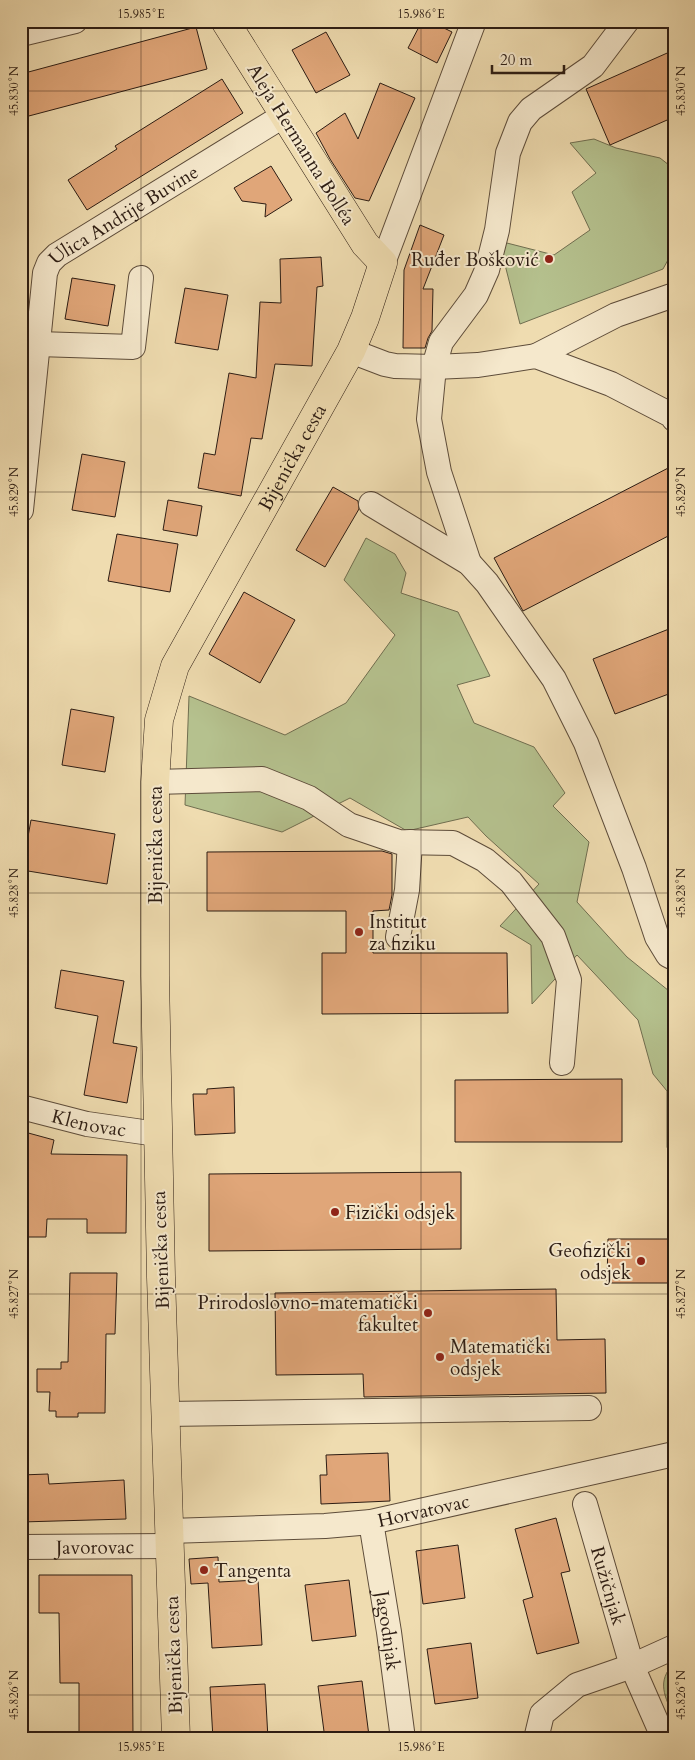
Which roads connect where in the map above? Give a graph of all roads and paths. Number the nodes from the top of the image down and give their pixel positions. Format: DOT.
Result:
graph roads {
  1 [pos="75,21"];
  2 [pos="225,21"];
  3 [pos="474,21"];
  4 [pos="628,21"];
  5 [pos="21,34"];
  6 [pos="283,116"];
  7 [pos="382,263"];
  8 [pos="142,278"];
  9 [pos="673,294"];
  10 [pos="38,344"];
  11 [pos="352,351"];
  12 [pos="536,356"];
  13 [pos="434,367"];
  14 [pos="674,419"];
  15 [pos="371,504"];
  16 [pos="22,510"];
  17 [pos="469,563"];
  18 [pos="155,782"];
  19 [pos="410,842"];
  20 [pos="398,938"];
  21 [pos="674,958"];
  22 [pos="562,1062"];
  23 [pos="21,1107"];
  24 [pos="157,1134"];
  25 [pos="589,1408"];
  26 [pos="165,1414"];
  27 [pos="674,1454"];
  28 [pos="585,1504"];
  29 [pos="371,1522"];
  30 [pos="169,1539"];
  31 [pos="21,1547"];
  32 [pos="674,1647"];
  33 [pos="632,1666"];
  34 [pos="176,1739"];
  35 [pos="403,1739"];
  36 [pos="536,1739"];
  37 [pos="664,1739"];
  1 -- 5 [label="street"];
  2 -- 6 [label="main road, Aleja Hermanna Bolléa"];
  3 -- 7 [label="street, Bijenička cesta"];
  4 -- 13 [label="street"];
  6 -- 7 [label="main road, Aleja Hermanna Bolléa"];
  6 -- 10 [label="street, Ulica Andrije Buvine"];
  7 -- 11 [label="main road, Bijenička cesta"];
  8 -- 10 [label="street"];
  9 -- 12 [label="street"];
  10 -- 16 [label="street, Ulica Andrije Buvine"];
  11 -- 13 [label="street"];
  11 -- 18 [label="main road, Bijenička cesta"];
  12 -- 13 [label="street"];
  12 -- 14 [label="street"];
  13 -- 17 [label="street"];
  15 -- 17 [label="street"];
  17 -- 21 [label="street"];
  18 -- 19 [label="street"];
  18 -- 24 [label="main road, Bijenička cesta"];
  19 -- 20 [label="street"];
  19 -- 22 [label="street"];
  23 -- 24 [label="street, Klenovac"];
  24 -- 26 [label="main road, Bijenička cesta"];
  25 -- 26 [label="street"];
  26 -- 30 [label="main road, Bijenička cesta"];
  27 -- 29 [label="street, Horvatovac"];
  28 -- 33 [label="street, Ružičnjak"];
  29 -- 30 [label="street, Horvatovac"];
  29 -- 35 [label="street, Jagodnjak"];
  30 -- 31 [label="street, Javorovac"];
  30 -- 34 [label="main road, Bijenička cesta"];
  32 -- 33 [label="street"];
  33 -- 36 [label="street"];
  33 -- 37 [label="street, Ružičnjak"];
}
